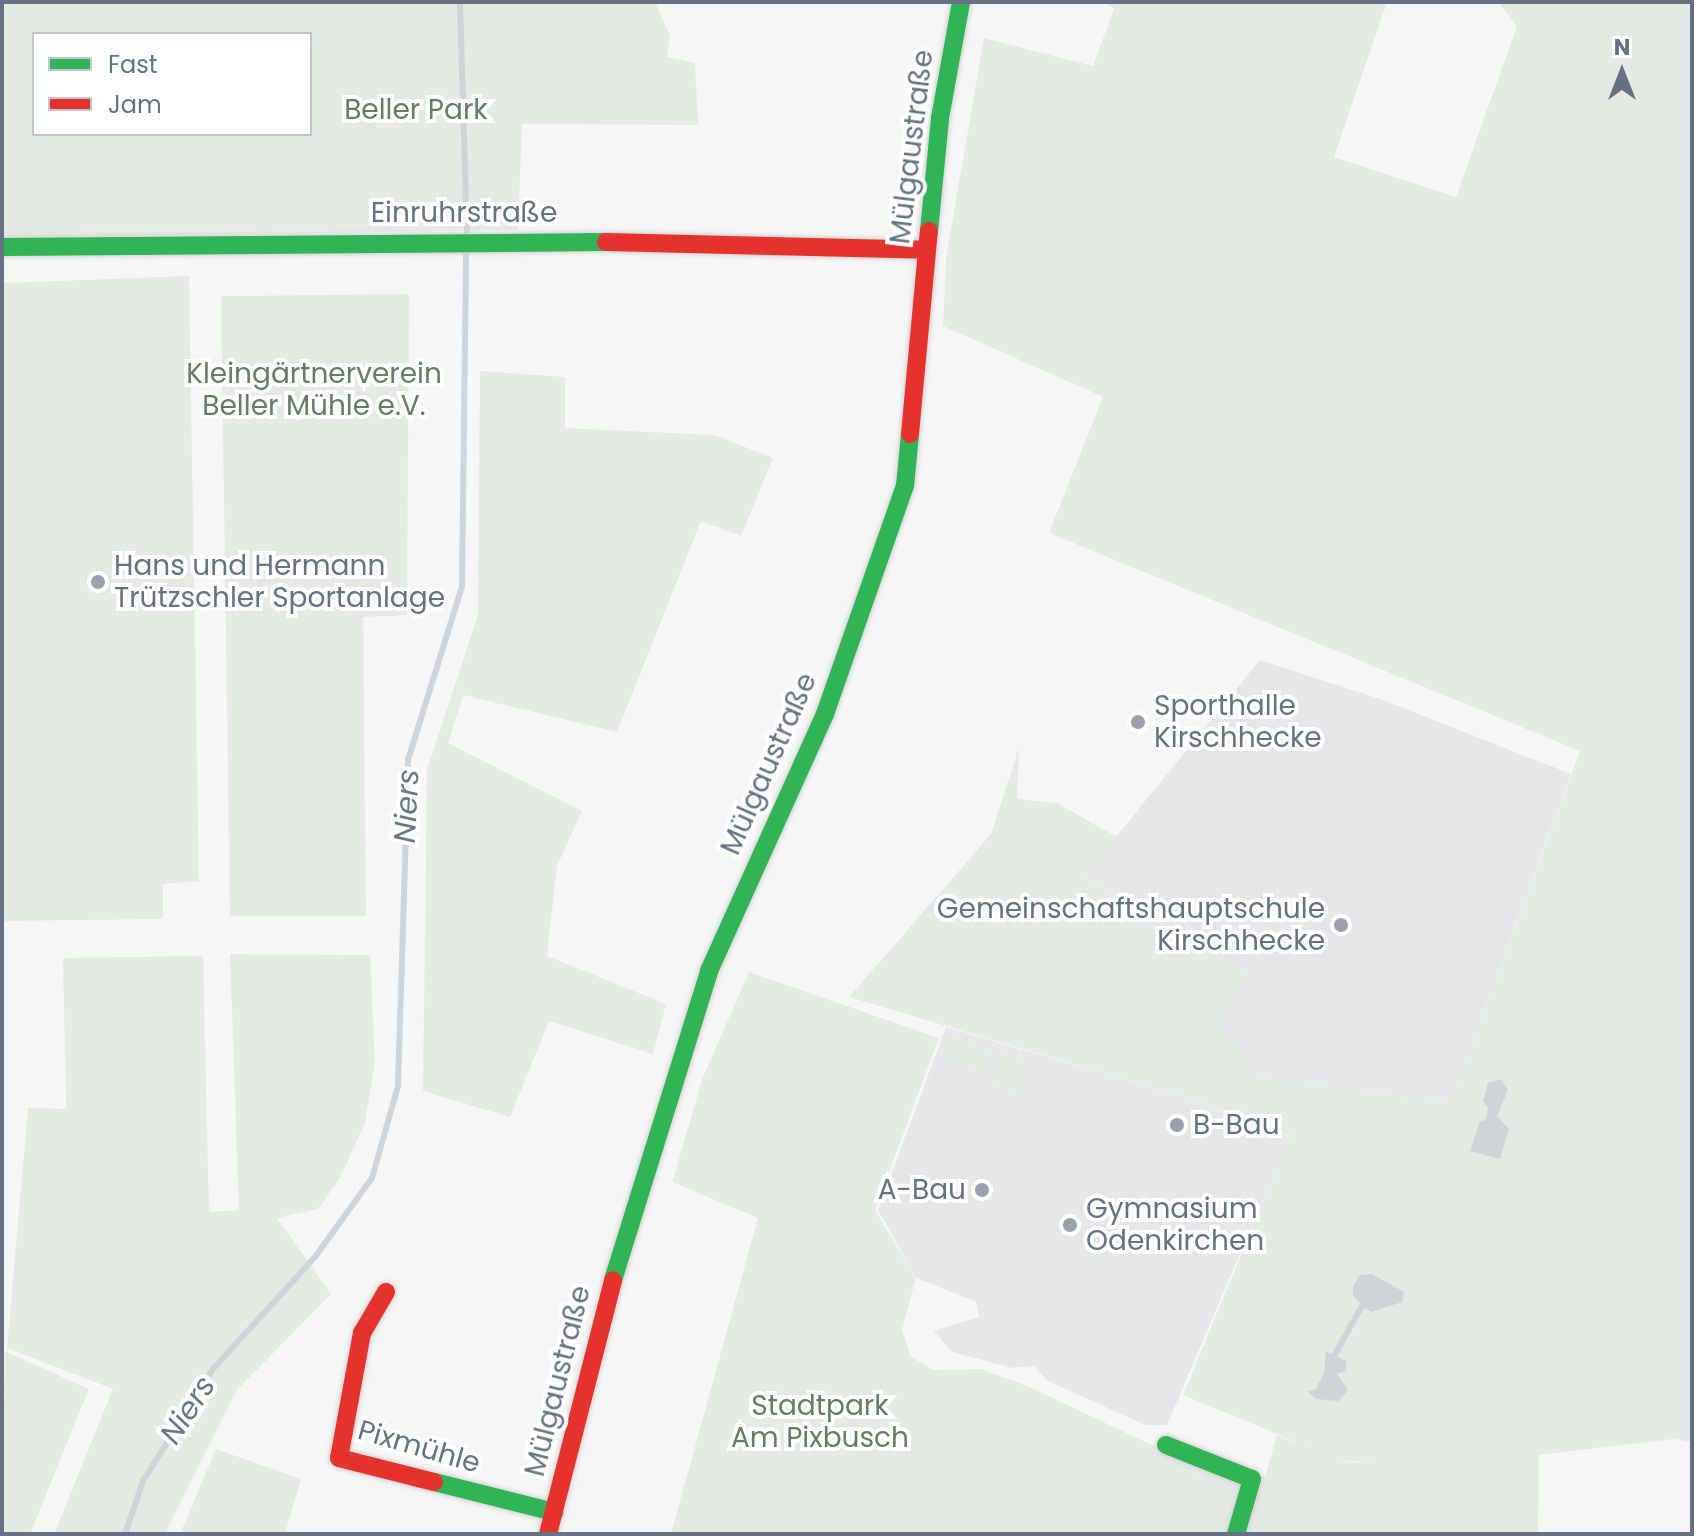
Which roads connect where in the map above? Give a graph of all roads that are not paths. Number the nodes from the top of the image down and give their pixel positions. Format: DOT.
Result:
graph roads {
  1 [pos="961,2"];
  2 [pos="2,247"];
  3 [pos="926,250"];
  4 [pos="386,1292"];
  5 [pos="1166,1445"];
  6 [pos="554,1512"];
  7 [pos="548,1534"];
  8 [pos="1236,1534"];
  1 -- 3 [label="street, Mülgaustraße"];
  2 -- 3 [label="street, Einruhrstraße"];
  3 -- 6 [label="street, Mülgaustraße"];
  4 -- 6 [label="street, Pixmühle"];
  5 -- 8 [label="street"];
  6 -- 7 [label="street, Mülgaustraße"];
}
